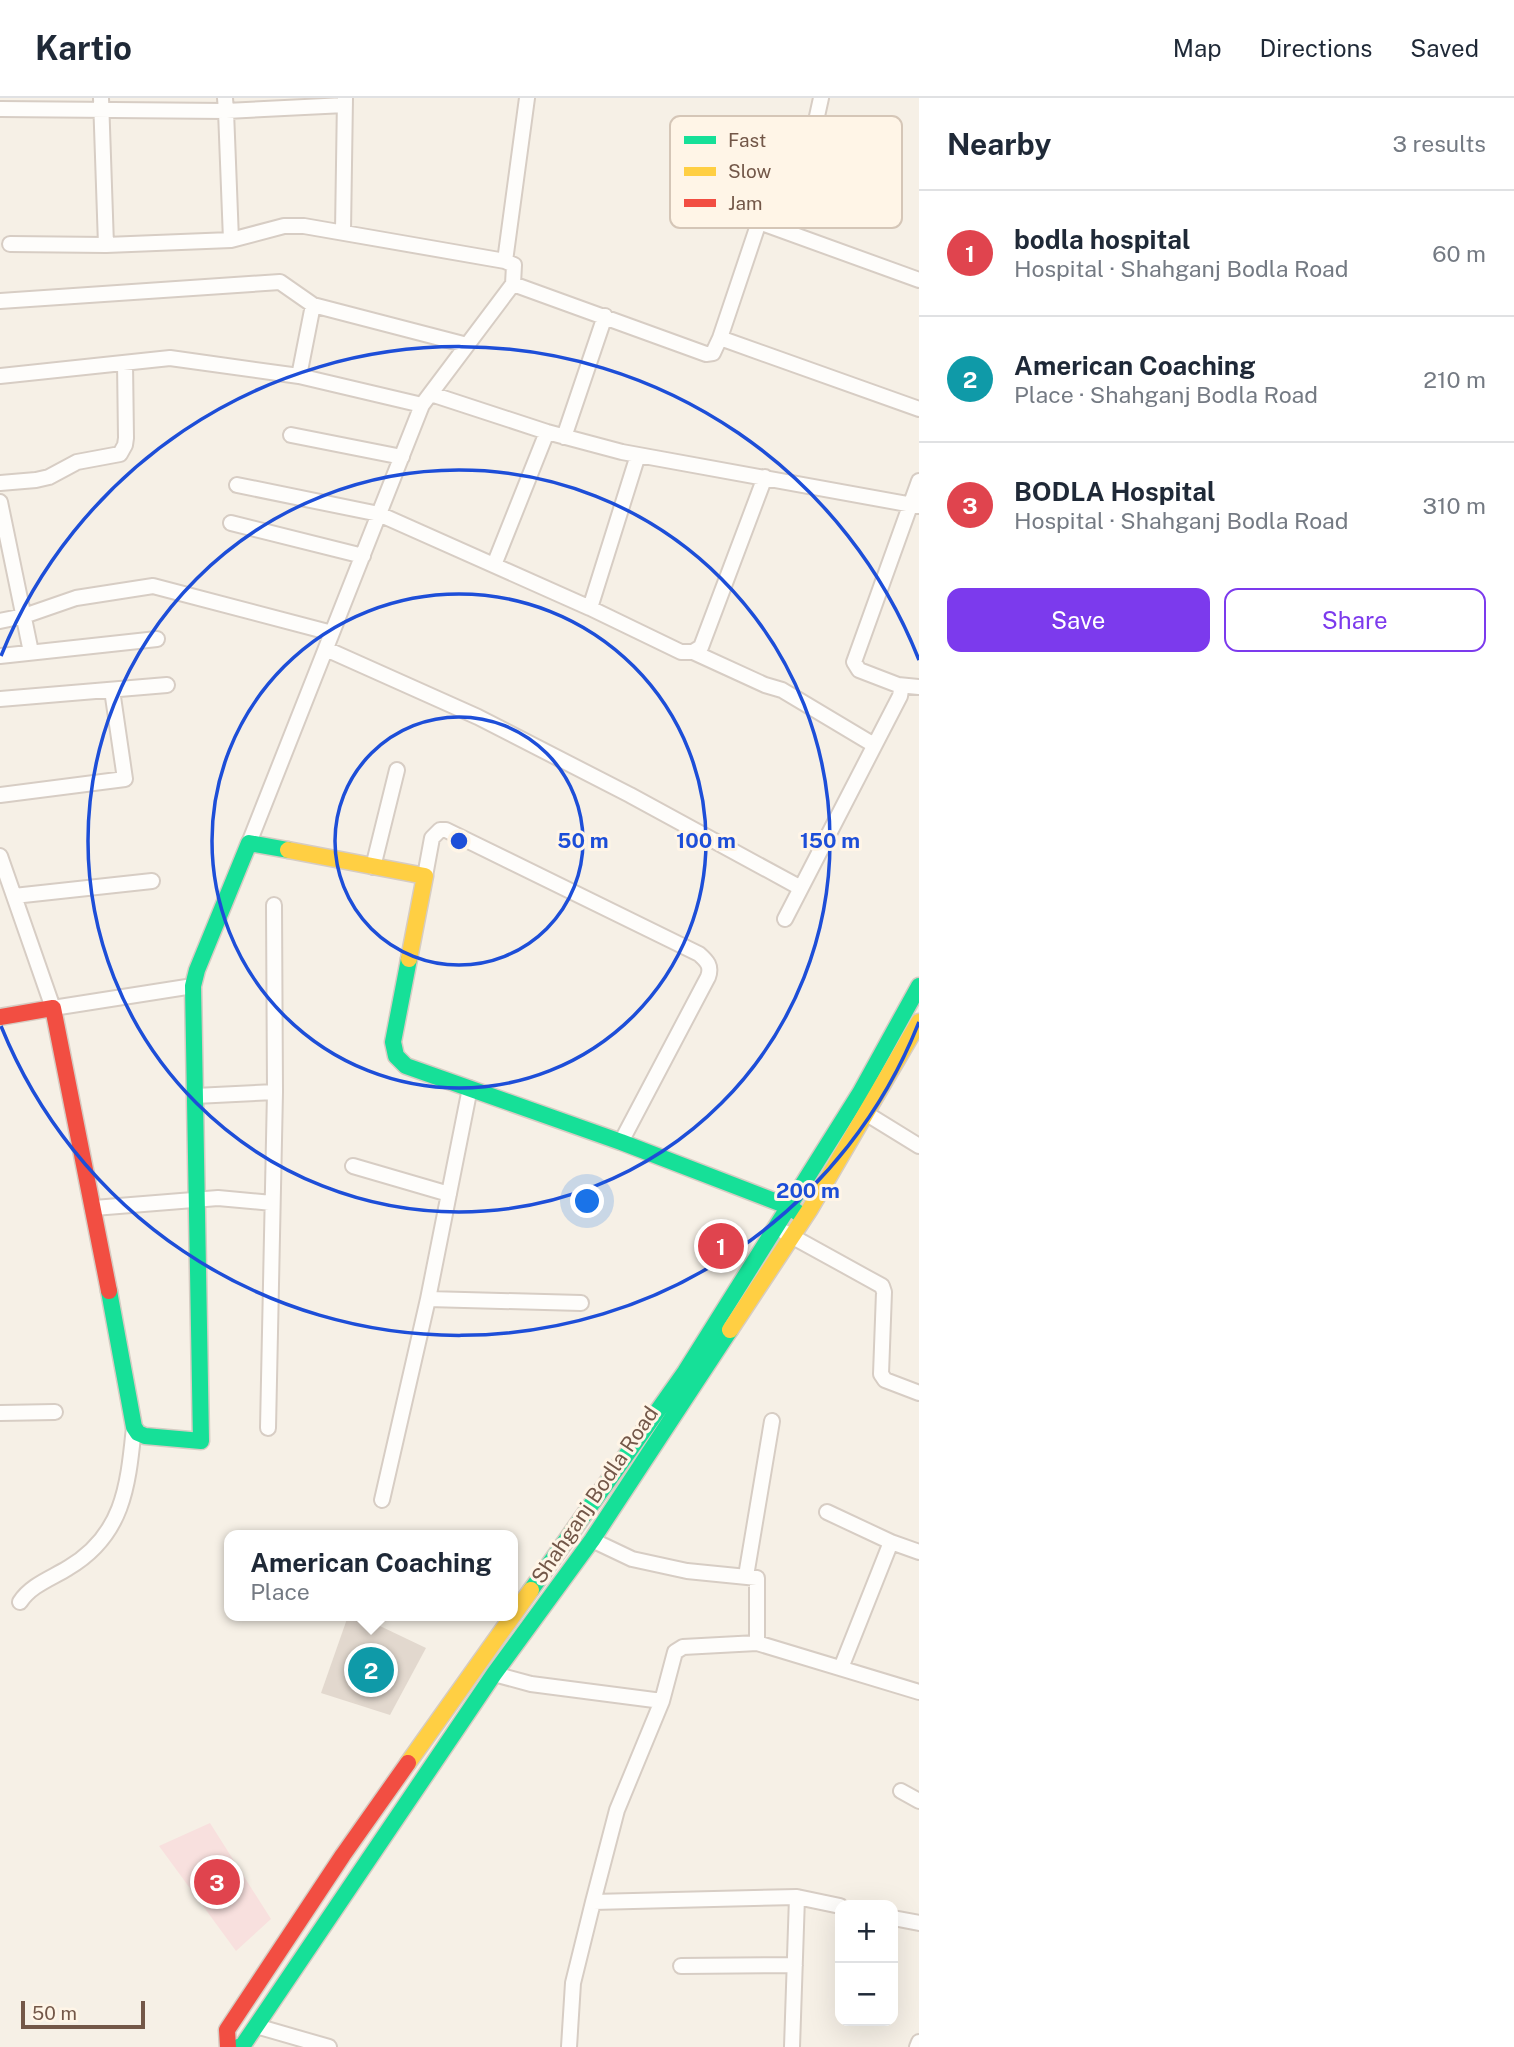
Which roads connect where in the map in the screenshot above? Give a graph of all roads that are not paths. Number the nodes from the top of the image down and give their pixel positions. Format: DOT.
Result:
graph roads {
  1 [pos="527,98"];
  2 [pos="821,98"];
  3 [pos="345,102"];
  4 [pos="101,104"];
  5 [pos="226,105"];
  6 [pos="0,109"];
  7 [pos="817,116"];
  8 [pos="757,228"];
  9 [pos="776,228"];
  10 [pos="343,231"];
  11 [pos="231,240"];
  12 [pos="10,244"];
  13 [pos="106,245"];
  14 [pos="505,261"];
  15 [pos="919,280"];
  16 [pos="513,284"];
  17 [pos="0,301"];
  18 [pos="313,305"];
  19 [pos="606,316"];
  20 [pos="720,338"];
  21 [pos="467,345"];
  22 [pos="125,363"];
  23 [pos="0,376"];
  24 [pos="299,376"];
  25 [pos="426,399"];
  26 [pos="919,409"];
  27 [pos="547,432"];
  28 [pos="290,435"];
  29 [pos="564,437"];
  30 [pos="638,455"];
  31 [pos="402,457"];
  32 [pos="765,477"];
  33 [pos="919,481"];
  34 [pos="0,484"];
  35 [pos="237,485"];
  36 [pos="0,502"];
  37 [pos="915,505"];
  38 [pos="379,514"];
  39 [pos="231,523"];
  40 [pos="363,556"];
  41 [pos="494,565"];
  42 [pos="590,608"];
  43 [pos="24,616"];
  44 [pos="0,621"];
  45 [pos="332,633"];
  46 [pos="157,639"];
  47 [pos="326,649"];
  48 [pos="693,652"];
  49 [pos="31,653"];
  50 [pos="0,656"];
  51 [pos="167,685"];
  52 [pos="898,685"];
  53 [pos="919,687"];
  54 [pos="112,690"];
  55 [pos="0,699"];
  56 [pos="874,745"];
  57 [pos="397,770"];
  58 [pos="0,795"];
  59 [pos="249,844"];
  60 [pos="0,856"];
  61 [pos="373,867"];
  62 [pos="425,876"];
  63 [pos="152,881"];
  64 [pos="800,887"];
  65 [pos="14,896"];
  66 [pos="274,905"];
  67 [pos="785,919"];
  68 [pos="193,986"];
  69 [pos="919,986"];
  70 [pos="53,1008"];
  71 [pos="0,1017"];
  72 [pos="919,1022"];
  73 [pos="873,1070"];
  74 [pos="887,1079"];
  75 [pos="470,1088"];
  76 [pos="275,1092"];
  77 [pos="195,1096"];
  78 [pos="867,1114"];
  79 [pos="621,1142"];
  80 [pos="919,1146"];
  81 [pos="353,1166"];
  82 [pos="449,1194"];
  83 [pos="197,1200"];
  84 [pos="272,1203"];
  85 [pos="790,1207"];
  86 [pos="94,1208"];
  87 [pos="805,1217"];
  88 [pos="777,1228"];
  89 [pos="792,1237"];
  90 [pos="428,1299"];
  91 [pos="581,1303"];
  92 [pos="919,1393"];
  93 [pos="55,1412"];
  94 [pos="0,1413"];
  95 [pos="772,1421"];
  96 [pos="134,1427"];
  97 [pos="268,1428"];
  98 [pos="382,1500"];
  99 [pos="827,1512"];
  100 [pos="592,1540"];
  101 [pos="891,1542"];
  102 [pos="919,1552"];
  103 [pos="746,1576"];
  104 [pos="20,1602"];
  105 [pos="518,1608"];
  106 [pos="509,1621"];
  107 [pos="757,1643"];
  108 [pos="841,1668"];
  109 [pos="494,1674"];
  110 [pos="919,1692"];
  111 [pos="662,1701"];
  112 [pos="901,1790"];
  113 [pos="919,1801"];
  114 [pos="797,1897"];
  115 [pos="593,1902"];
  116 [pos="835,1905"];
  117 [pos="898,1919"];
  118 [pos="919,1923"];
  119 [pos="795,1965"];
  120 [pos="681,1966"];
  121 [pos="256,2026"];
  122 [pos="228,2047"];
  123 [pos="239,2047"];
  124 [pos="329,2047"];
  125 [pos="569,2047"];
  126 [pos="792,2047"];
  1 -- 14 [label="street"];
  2 -- 7 [label="street"];
  3 -- 5 [label="street"];
  3 -- 10 [label="street"];
  4 -- 5 [label="street"];
  4 -- 6 [label="street"];
  4 -- 13 [label="street"];
  5 -- 11 [label="street"];
  8 -- 20 [label="street"];
  9 -- 15 [label="street"];
  10 -- 11 [label="street"];
  10 -- 14 [label="street"];
  11 -- 13 [label="street"];
  12 -- 13 [label="street"];
  14 -- 16 [label="street"];
  16 -- 19 [label="street"];
  16 -- 21 [label="street"];
  17 -- 18 [label="street"];
  18 -- 21 [label="street"];
  18 -- 24 [label="street"];
  19 -- 20 [label="street"];
  19 -- 29 [label="street"];
  20 -- 26 [label="street"];
  21 -- 25 [label="street"];
  22 -- 23 [label="street"];
  22 -- 24 [label="street"];
  22 -- 34 [label="street"];
  24 -- 25 [label="street"];
  25 -- 27 [label="street"];
  25 -- 31 [label="street"];
  27 -- 29 [label="street"];
  27 -- 41 [label="street"];
  28 -- 31 [label="street"];
  29 -- 30 [label="street"];
  30 -- 32 [label="street"];
  30 -- 42 [label="street"];
  31 -- 38 [label="street"];
  32 -- 37 [label="street"];
  32 -- 48 [label="street"];
  33 -- 37 [label="street"];
  35 -- 38 [label="street"];
  36 -- 43 [label="street"];
  37 -- 52 [label="street"];
  38 -- 40 [label="street"];
  38 -- 41 [label="street"];
  39 -- 40 [label="street"];
  40 -- 45 [label="street"];
  41 -- 42 [label="street"];
  42 -- 48 [label="street"];
  43 -- 44 [label="street"];
  43 -- 45 [label="street"];
  43 -- 49 [label="street"];
  45 -- 47 [label="street"];
  46 -- 49 [label="street"];
  47 -- 59 [label="street"];
  47 -- 64 [label="street"];
  48 -- 56 [label="street"];
  49 -- 50 [label="street"];
  51 -- 54 [label="street"];
  52 -- 53 [label="street"];
  52 -- 56 [label="street"];
  54 -- 55 [label="street"];
  54 -- 58 [label="street"];
  56 -- 64 [label="street"];
  57 -- 61 [label="street"];
  59 -- 61 [label="main road"];
  59 -- 68 [label="main road"];
  60 -- 65 [label="street"];
  61 -- 62 [label="main road"];
  62 -- 75 [label="main road"];
  62 -- 79 [label="street"];
  63 -- 65 [label="street"];
  64 -- 67 [label="street"];
  65 -- 70 [label="street"];
  66 -- 76 [label="street"];
  68 -- 70 [label="street"];
  68 -- 77 [label="main road"];
  69 -- 73 [label="main road"];
  70 -- 71 [label="main road"];
  70 -- 86 [label="main road"];
  72 -- 74 [label="main road, Shahganj Bodla Road"];
  73 -- 74 [label="main road"];
  73 -- 85 [label="main road"];
  74 -- 78 [label="main road, Shahganj Bodla Road"];
  75 -- 79 [label="main road"];
  75 -- 82 [label="street"];
  76 -- 77 [label="street"];
  76 -- 84 [label="street"];
  77 -- 83 [label="main road"];
  78 -- 80 [label="street"];
  78 -- 87 [label="main road, Shahganj Bodla Road"];
  79 -- 85 [label="main road"];
  81 -- 82 [label="street"];
  82 -- 90 [label="street"];
  83 -- 84 [label="street"];
  83 -- 86 [label="street"];
  83 -- 96 [label="main road"];
  84 -- 97 [label="street"];
  85 -- 87 [label="main road"];
  85 -- 88 [label="main road"];
  86 -- 96 [label="main road"];
  87 -- 89 [label="main road, Shahganj Bodla Road"];
  88 -- 89 [label="street"];
  88 -- 105 [label="main road"];
  89 -- 92 [label="street"];
  89 -- 100 [label="main road, Shahganj Bodla Road"];
  90 -- 91 [label="street"];
  90 -- 98 [label="street"];
  93 -- 94 [label="street"];
  95 -- 103 [label="street"];
  96 -- 104 [label="street"];
  99 -- 101 [label="street"];
  100 -- 103 [label="street"];
  100 -- 109 [label="main road, Shahganj Bodla Road"];
  101 -- 102 [label="street"];
  101 -- 108 [label="street"];
  103 -- 107 [label="street"];
  106 -- 122 [label="main road"];
  107 -- 108 [label="street"];
  107 -- 111 [label="street"];
  108 -- 110 [label="street"];
  109 -- 111 [label="street"];
  109 -- 121 [label="main road, Shahganj Bodla Road"];
  111 -- 115 [label="street"];
  112 -- 113 [label="street"];
  114 -- 115 [label="street"];
  114 -- 116 [label="street"];
  114 -- 119 [label="street"];
  115 -- 125 [label="street"];
  117 -- 118 [label="street"];
  119 -- 120 [label="street"];
  119 -- 126 [label="street"];
  121 -- 123 [label="main road, Shahganj Bodla Road"];
  121 -- 124 [label="street"];
}
